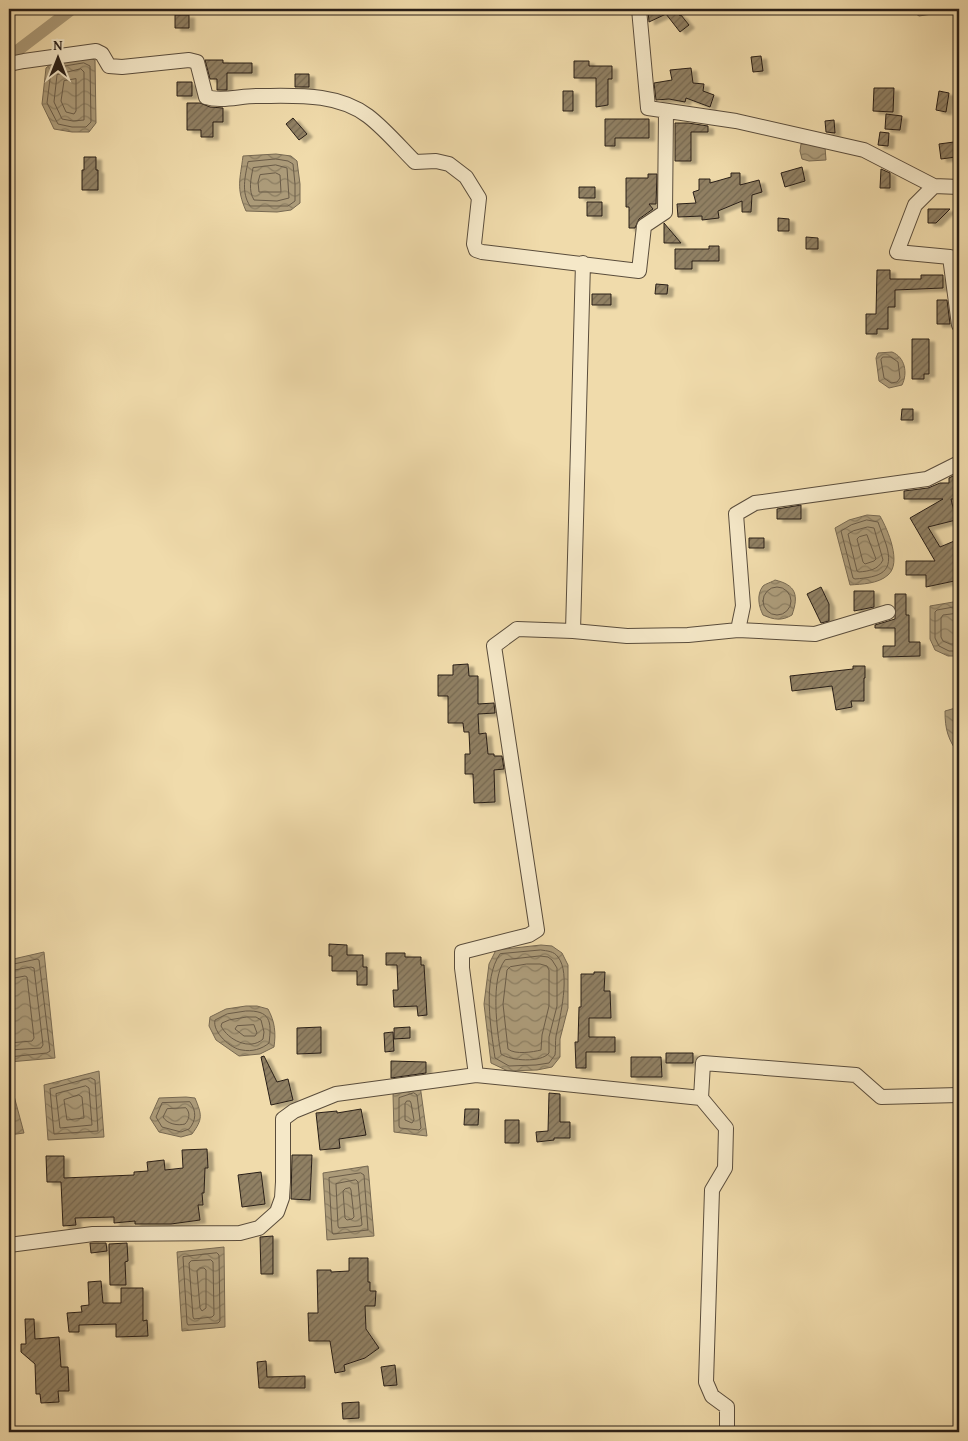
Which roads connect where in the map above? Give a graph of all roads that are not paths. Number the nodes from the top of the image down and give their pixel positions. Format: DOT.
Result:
graph roads {
  1 [pos="639,9"];
  2 [pos="9,64"];
  3 [pos="666,111"];
  4 [pos="934,186"];
  5 [pos="959,188"];
  6 [pos="583,263"];
  7 [pos="959,325"];
  8 [pos="959,463"];
  9 [pos="888,612"];
  10 [pos="738,630"];
  11 [pos="573,631"];
  12 [pos="476,1075"];
  13 [pos="959,1095"];
  14 [pos="701,1098"];
  15 [pos="9,1245"];
  16 [pos="728,1432"];
  1 -- 3 [label="street"];
  2 -- 6 [label="street"];
  3 -- 4 [label="street"];
  3 -- 6 [label="street"];
  4 -- 5 [label="street"];
  4 -- 7 [label="street"];
  6 -- 11 [label="street"];
  8 -- 10 [label="street"];
  9 -- 10 [label="street"];
  10 -- 11 [label="street"];
  11 -- 12 [label="street"];
  12 -- 14 [label="street"];
  12 -- 15 [label="street"];
  13 -- 14 [label="street"];
  14 -- 16 [label="street"];
}
